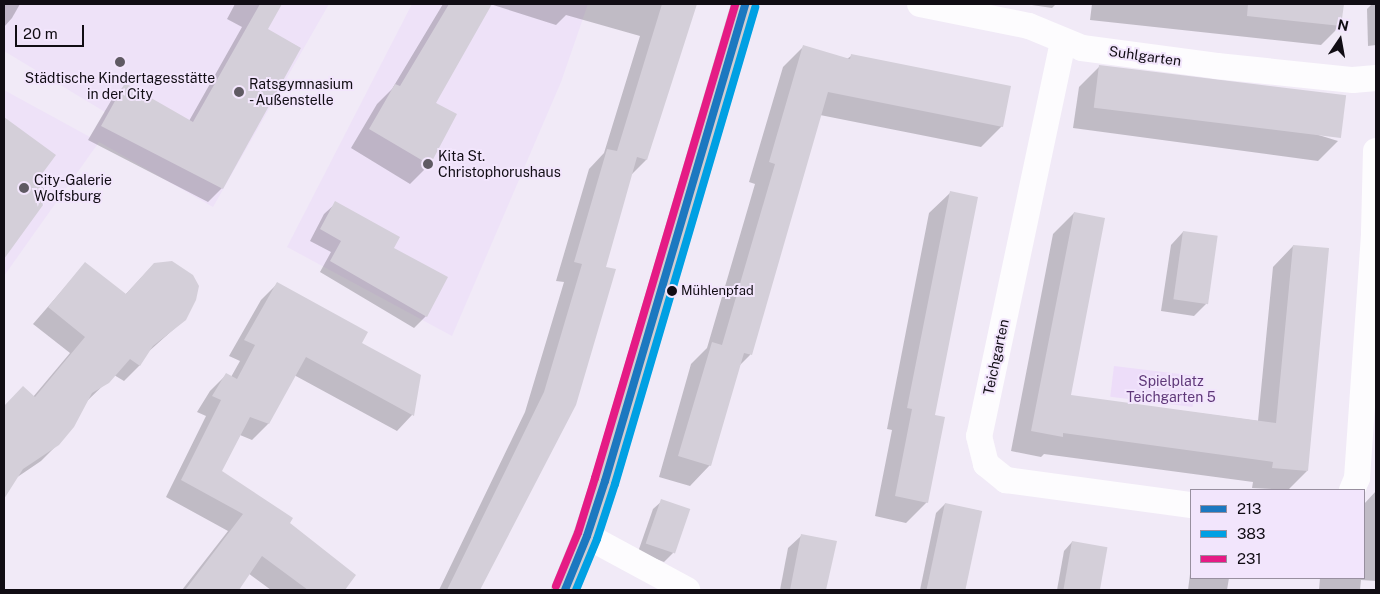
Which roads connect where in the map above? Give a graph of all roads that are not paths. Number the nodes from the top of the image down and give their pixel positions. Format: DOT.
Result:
graph roads {
  1 [pos="745,4"];
  2 [pos="920,4"];
  3 [pos="1063,42"];
  4 [pos="1376,78"];
  5 [pos="1376,151"];
  6 [pos="1352,489"];
  7 [pos="1190,505"];
  8 [pos="587,536"];
  9 [pos="565,590"];
  10 [pos="687,590"];
  1 -- 8 [label="street"];
  2 -- 3 [label="street, Suhlgarten"];
  3 -- 4 [label="street, Suhlgarten"];
  3 -- 7 [label="street, Teichgarten"];
  5 -- 6 [label="street"];
  8 -- 9 [label="street"];
  8 -- 10 [label="street"];
}
